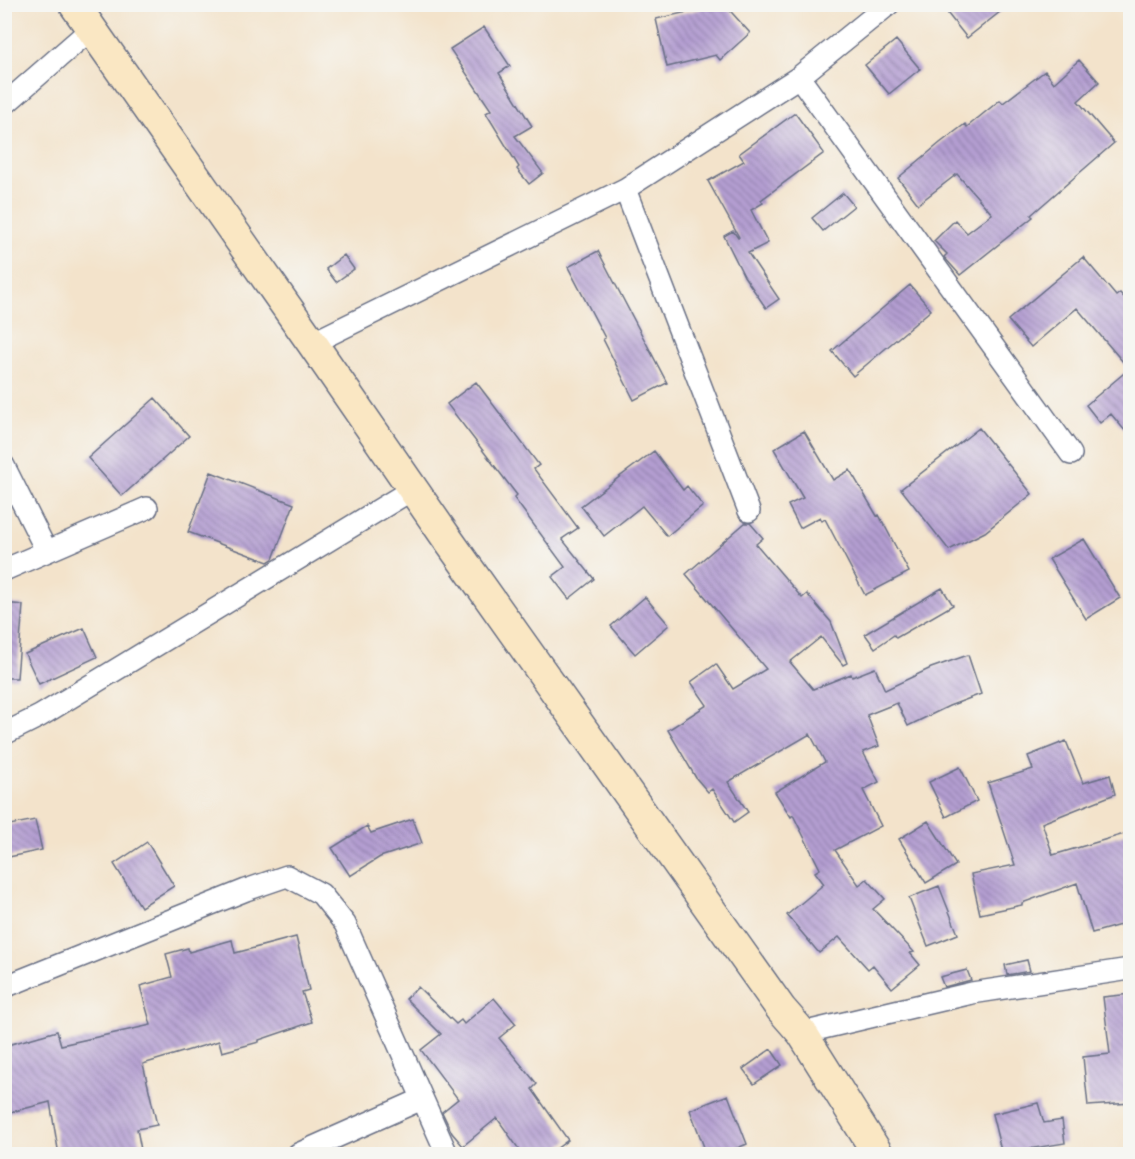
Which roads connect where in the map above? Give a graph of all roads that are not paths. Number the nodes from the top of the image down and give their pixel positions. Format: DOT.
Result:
graph roads {
  1 [pos="74,4"];
  2 [pos="890,4"];
  3 [pos="91,29"];
  4 [pos="799,77"];
  5 [pos="4,105"];
  6 [pos="625,189"];
  7 [pos="312,343"];
  8 [pos="1071,454"];
  9 [pos="4,466"];
  10 [pos="413,489"];
  11 [pos="147,508"];
  12 [pos="749,511"];
  13 [pos="46,550"];
  14 [pos="4,570"];
  15 [pos="4,734"];
  16 [pos="1131,969"];
  17 [pos="4,987"];
  18 [pos="802,1033"];
  19 [pos="422,1099"];
  20 [pos="298,1155"];
  21 [pos="447,1155"];
  22 [pos="878,1155"];
  1 -- 3 [label="main road"];
  2 -- 4 [label="street"];
  3 -- 5 [label="street"];
  3 -- 7 [label="main road"];
  4 -- 6 [label="street"];
  4 -- 8 [label="street"];
  6 -- 7 [label="street"];
  6 -- 12 [label="street"];
  7 -- 10 [label="main road"];
  9 -- 13 [label="street"];
  10 -- 15 [label="street"];
  10 -- 18 [label="main road"];
  11 -- 13 [label="street"];
  13 -- 14 [label="street"];
  16 -- 18 [label="street"];
  17 -- 19 [label="street"];
  18 -- 22 [label="main road"];
  19 -- 20 [label="street"];
  19 -- 21 [label="street"];
}
